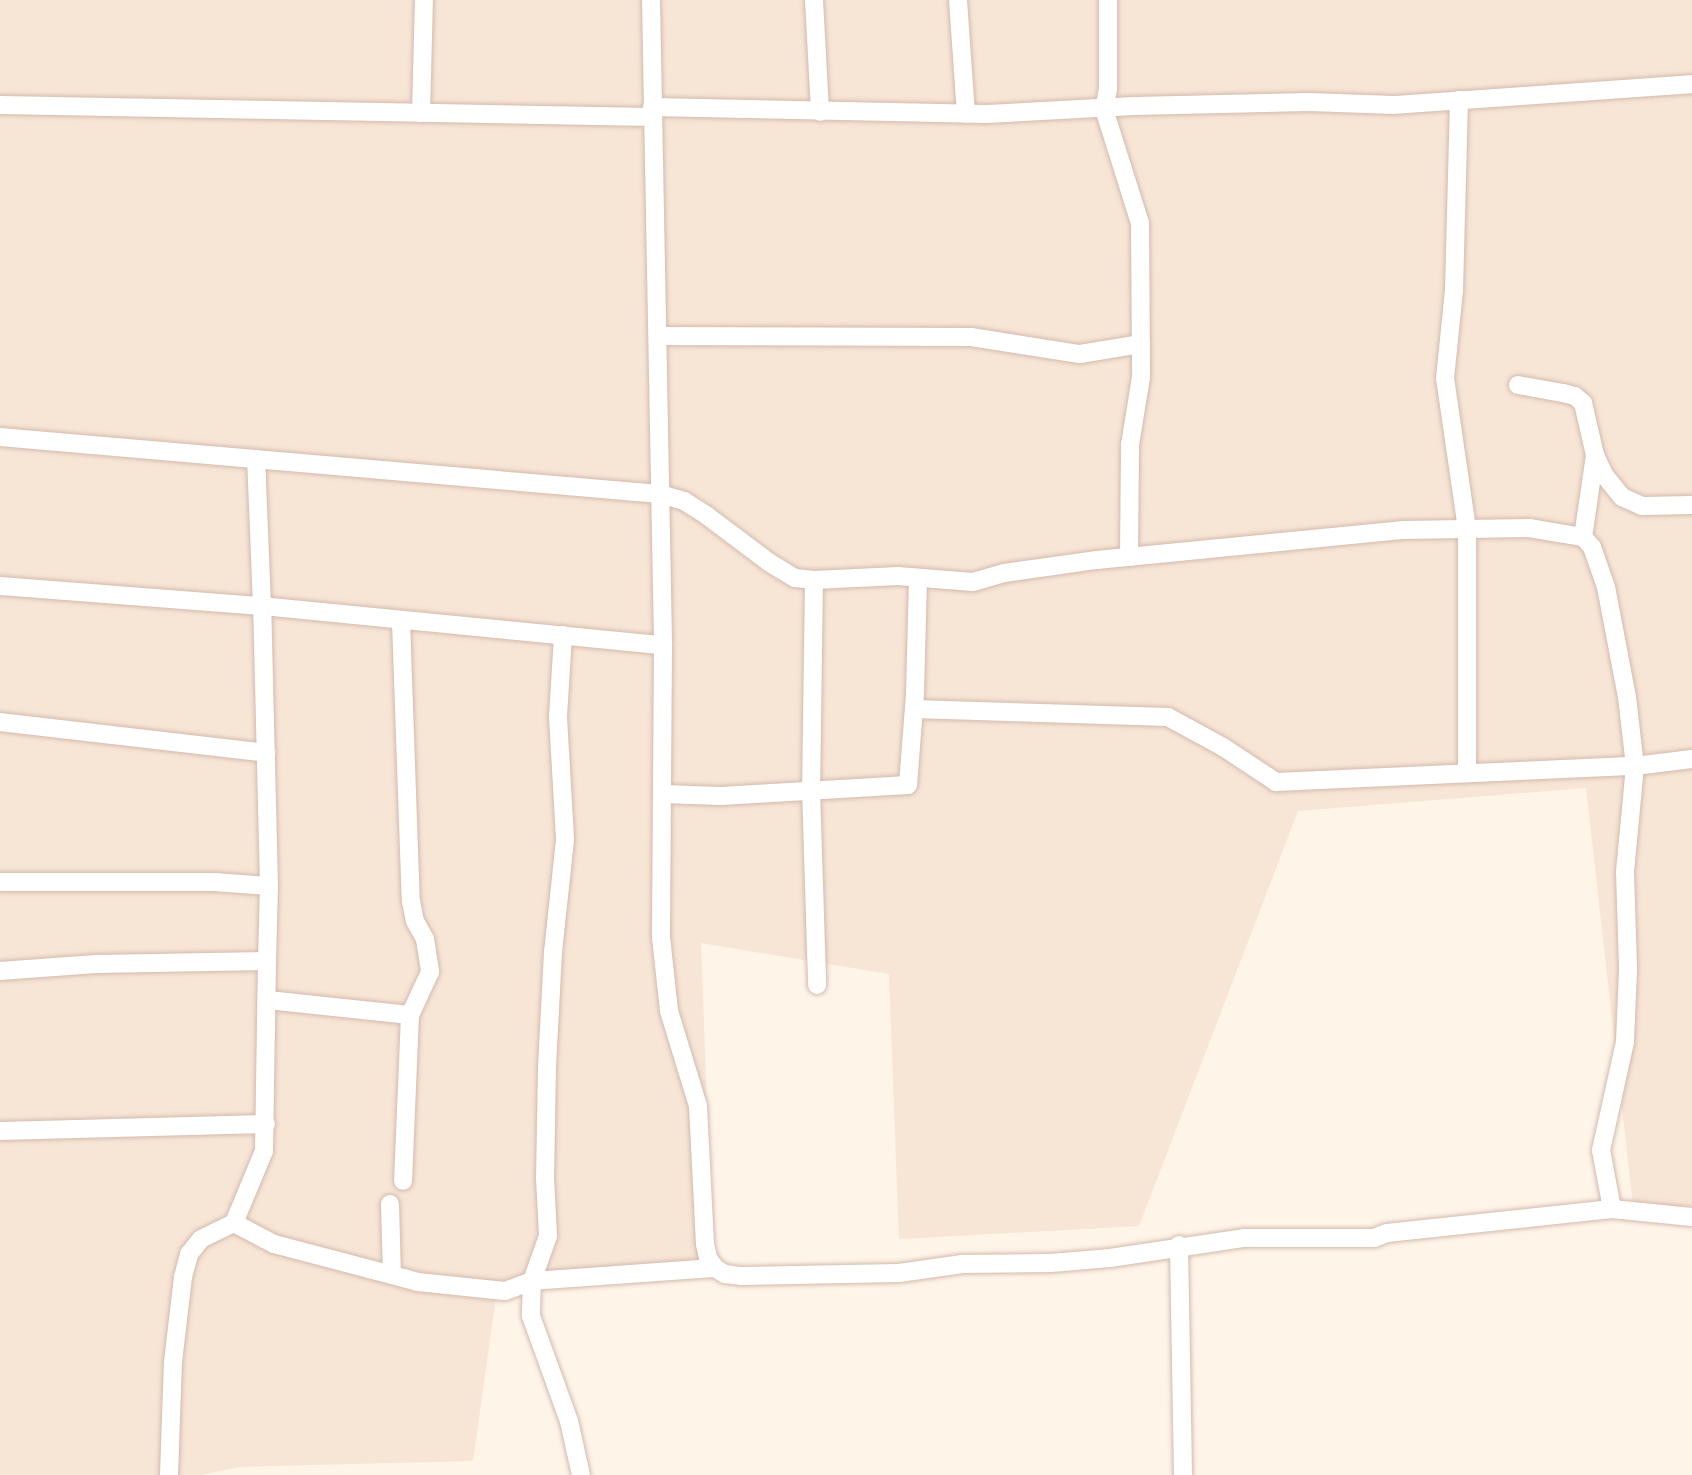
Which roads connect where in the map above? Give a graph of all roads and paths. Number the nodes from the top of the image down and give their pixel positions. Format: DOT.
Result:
graph roads {
  1 [pos="424,0"];
  2 [pos="650,0"];
  3 [pos="814,0"];
  4 [pos="958,0"];
  5 [pos="1108,0"];
  6 [pos="1692,84"];
  7 [pos="1459,100"];
  8 [pos="0,105"];
  9 [pos="1104,109"];
  10 [pos="820,111"];
  11 [pos="652,112"];
  12 [pos="421,113"];
  13 [pos="966,114"];
  14 [pos="658,337"];
  15 [pos="1141,345"];
  16 [pos="1518,385"];
  17 [pos="0,438"];
  18 [pos="1595,455"];
  19 [pos="257,459"];
  20 [pos="660,494"];
  21 [pos="1622,498"];
  22 [pos="1692,505"];
  23 [pos="1588,508"];
  24 [pos="1467,529"];
  25 [pos="1583,537"];
  26 [pos="1129,557"];
  27 [pos="918,579"];
  28 [pos="814,580"];
  29 [pos="0,586"];
  30 [pos="262,606"];
  31 [pos="401,621"];
  32 [pos="563,635"];
  33 [pos="663,645"];
  34 [pos="914,709"];
  35 [pos="0,722"];
  36 [pos="266,753"];
  37 [pos="1692,759"];
  38 [pos="1635,766"];
  39 [pos="1467,773"];
  40 [pos="811,789"];
  41 [pos="663,794"];
  42 [pos="0,882"];
  43 [pos="269,886"];
  44 [pos="267,961"];
  45 [pos="0,971"];
  46 [pos="817,985"];
  47 [pos="267,1000"];
  48 [pos="410,1015"];
  49 [pos="266,1124"];
  50 [pos="0,1131"];
  51 [pos="402,1181"];
  52 [pos="390,1205"];
  53 [pos="1612,1209"];
  54 [pos="1692,1217"];
  55 [pos="234,1223"];
  56 [pos="1179,1245"];
  57 [pos="715,1268"];
  58 [pos="392,1275"];
  59 [pos="533,1281"];
  60 [pos="169,1475"];
  61 [pos="581,1475"];
  62 [pos="1183,1475"];
  1 -- 12 [label="street"];
  2 -- 11 [label="street"];
  3 -- 10 [label="street"];
  4 -- 13 [label="street"];
  5 -- 9 [label="street"];
  6 -- 7 [label="street"];
  7 -- 9 [label="street"];
  7 -- 24 [label="street"];
  8 -- 12 [label="street"];
  9 -- 13 [label="street"];
  9 -- 15 [label="street"];
  10 -- 11 [label="street"];
  10 -- 13 [label="street"];
  11 -- 12 [label="street"];
  11 -- 14 [label="street"];
  14 -- 15 [label="street"];
  14 -- 20 [label="street"];
  15 -- 26 [label="street"];
  16 -- 18 [label="street"];
  17 -- 19 [label="street"];
  18 -- 21 [label="street"];
  18 -- 23 [label="street"];
  19 -- 20 [label="street"];
  19 -- 30 [label="street"];
  20 -- 28 [label="street"];
  20 -- 33 [label="street"];
  21 -- 22 [label="street"];
  21 -- 23 [label="street"];
  23 -- 25 [label="street"];
  24 -- 25 [label="street"];
  24 -- 26 [label="street"];
  24 -- 39 [label="street"];
  25 -- 38 [label="street"];
  26 -- 27 [label="street"];
  27 -- 28 [label="street"];
  27 -- 34 [label="street"];
  28 -- 40 [label="street"];
  29 -- 30 [label="street"];
  30 -- 31 [label="street"];
  30 -- 36 [label="street"];
  31 -- 32 [label="street"];
  31 -- 48 [label="street"];
  32 -- 33 [label="street"];
  32 -- 59 [label="street"];
  33 -- 41 [label="street"];
  34 -- 39 [label="street"];
  34 -- 40 [label="street"];
  35 -- 36 [label="street"];
  36 -- 43 [label="street"];
  37 -- 38 [label="street"];
  38 -- 39 [label="street"];
  38 -- 53 [label="street"];
  40 -- 41 [label="street"];
  40 -- 46 [label="street"];
  41 -- 57 [label="street"];
  42 -- 43 [label="street"];
  43 -- 44 [label="street"];
  44 -- 45 [label="street"];
  44 -- 47 [label="street"];
  47 -- 48 [label="street"];
  47 -- 49 [label="street"];
  48 -- 51 [label="street"];
  49 -- 50 [label="street"];
  49 -- 55 [label="street"];
  52 -- 58 [label="street"];
  53 -- 54 [label="street"];
  53 -- 56 [label="street"];
  55 -- 58 [label="street"];
  55 -- 60 [label="street"];
  56 -- 57 [label="street"];
  56 -- 62 [label="street"];
  57 -- 59 [label="street"];
  58 -- 59 [label="street"];
  59 -- 61 [label="street"];
}
